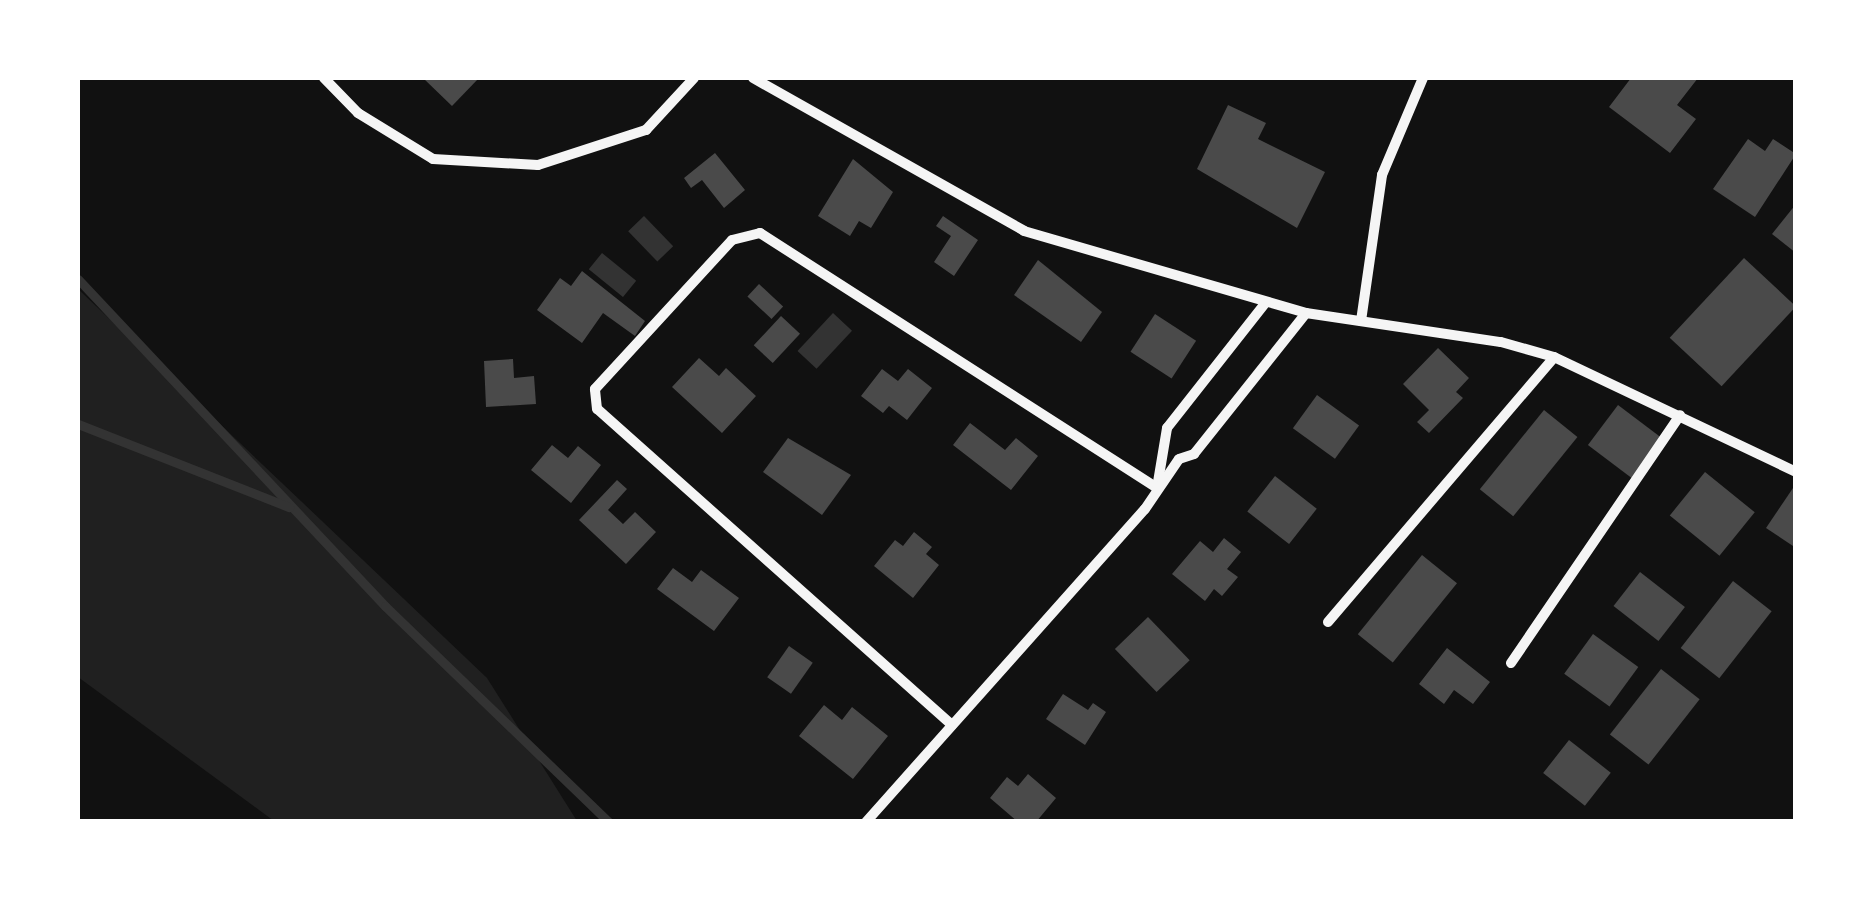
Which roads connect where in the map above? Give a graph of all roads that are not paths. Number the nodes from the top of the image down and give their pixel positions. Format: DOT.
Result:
graph roads {
  1 [pos="324,78"];
  2 [pos="694,78"];
  3 [pos="752,78"];
  4 [pos="1423,78"];
  5 [pos="1266,302"];
  6 [pos="1306,313"];
  7 [pos="1361,322"];
  8 [pos="1554,356"];
  9 [pos="1680,414"];
  10 [pos="1796,472"];
  11 [pos="1157,488"];
  12 [pos="1328,622"];
  13 [pos="1511,663"];
  14 [pos="952,725"];
  15 [pos="866,822"];
  1 -- 2 [label="street"];
  3 -- 5 [label="street"];
  4 -- 7 [label="street"];
  5 -- 6 [label="street"];
  5 -- 11 [label="street"];
  6 -- 7 [label="street"];
  6 -- 11 [label="street"];
  7 -- 8 [label="street"];
  8 -- 9 [label="street"];
  8 -- 12 [label="street"];
  9 -- 10 [label="street"];
  9 -- 13 [label="street"];
  11 -- 14 [label="street"];
  11 -- 14 [label="street"];
  14 -- 15 [label="street"];
}
